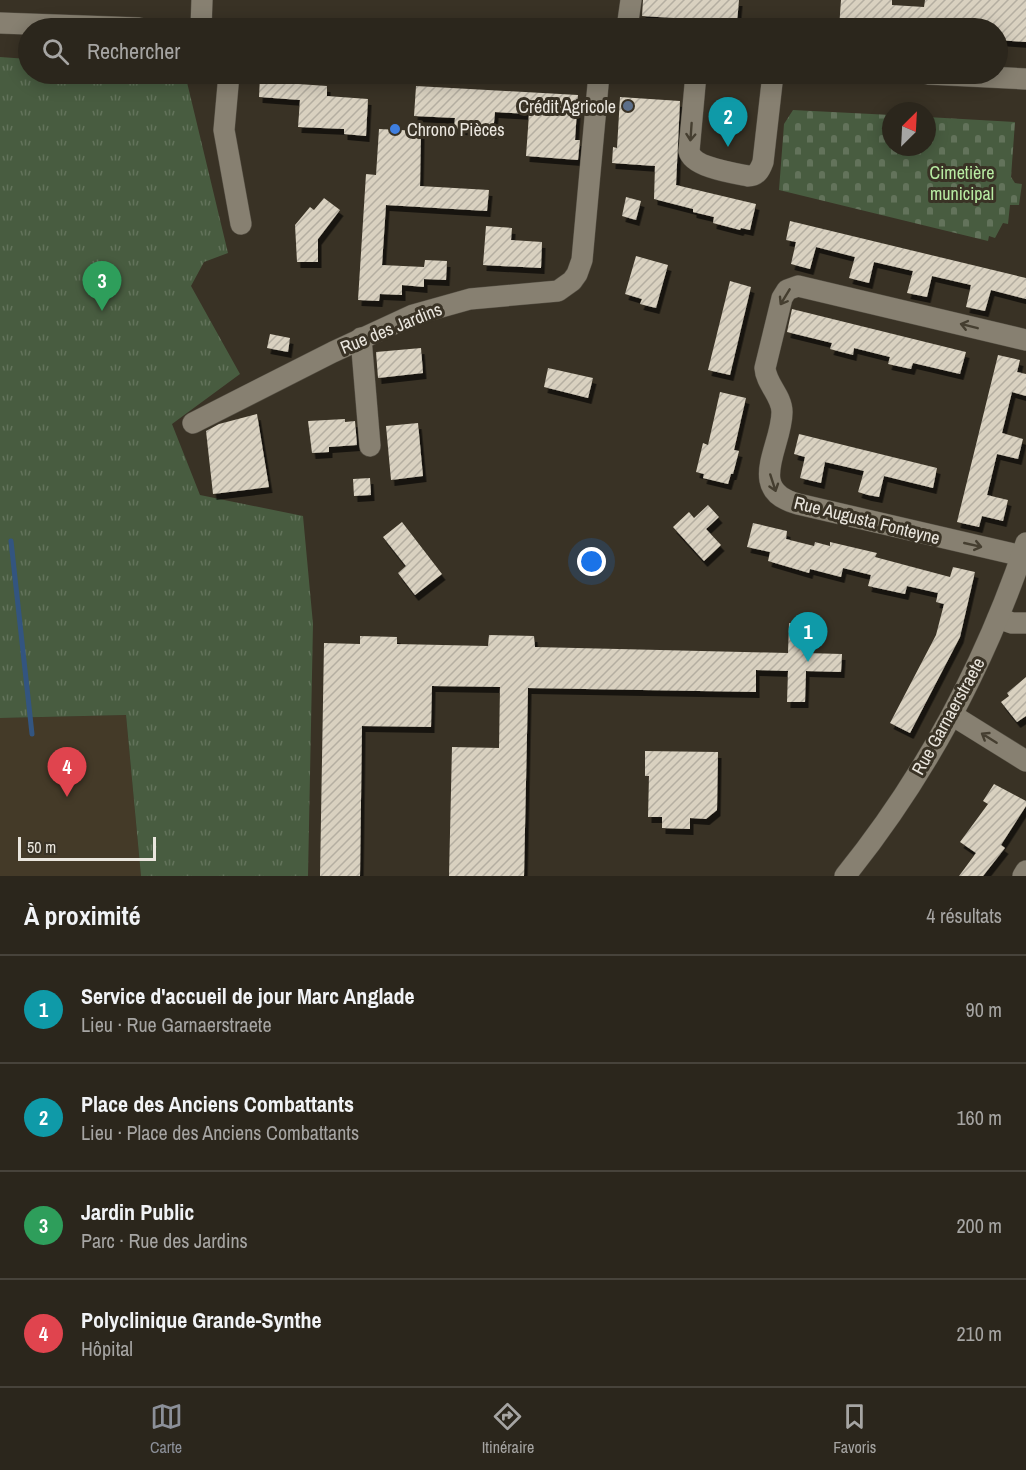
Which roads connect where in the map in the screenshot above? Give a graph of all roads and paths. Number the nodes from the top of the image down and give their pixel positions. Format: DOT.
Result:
graph roads {
  1 [pos="202,0"];
  2 [pos="631,0"];
  3 [pos="0,11"];
  4 [pos="36,18"];
  5 [pos="201,18"];
  6 [pos="628,18"];
  7 [pos="0,23"];
  8 [pos="18,23"];
  9 [pos="1008,78"];
  10 [pos="1026,79"];
  11 [pos="228,84"];
  12 [pos="598,84"];
  13 [pos="695,84"];
  14 [pos="772,84"];
  15 [pos="240,224"];
  16 [pos="361,338"];
  17 [pos="1026,340"];
  18 [pos="193,423"];
  19 [pos="370,446"];
  20 [pos="1024,550"];
  21 [pos="998,618"];
  22 [pos="1026,623"];
  23 [pos="952,715"];
  24 [pos="1026,761"];
  25 [pos="1026,872"];
  26 [pos="844,876"];
  27 [pos="1023,876"];
  1 -- 5 [label="street"];
  2 -- 6 [label="street"];
  3 -- 4 [label="street"];
  7 -- 8 [label="street"];
  9 -- 10 [label="street"];
  11 -- 15 [label="street"];
  12 -- 16 [label="street, Rue des Jardins"];
  13 -- 14 [label="street, one-way"];
  16 -- 18 [label="street, Rue des Jardins"];
  16 -- 19 [label="street"];
  17 -- 20 [label="street, Rue Augusta Fonteyne, one-way"];
  20 -- 21 [label="street, Rue Garnaerstraete"];
  21 -- 22 [label="street"];
  21 -- 23 [label="street, Rue Garnaerstraete"];
  24 -- 23 [label="street, one-way"];
  23 -- 26 [label="street, Rue Garnaerstraete"];
  25 -- 27 [label="street"];
}
